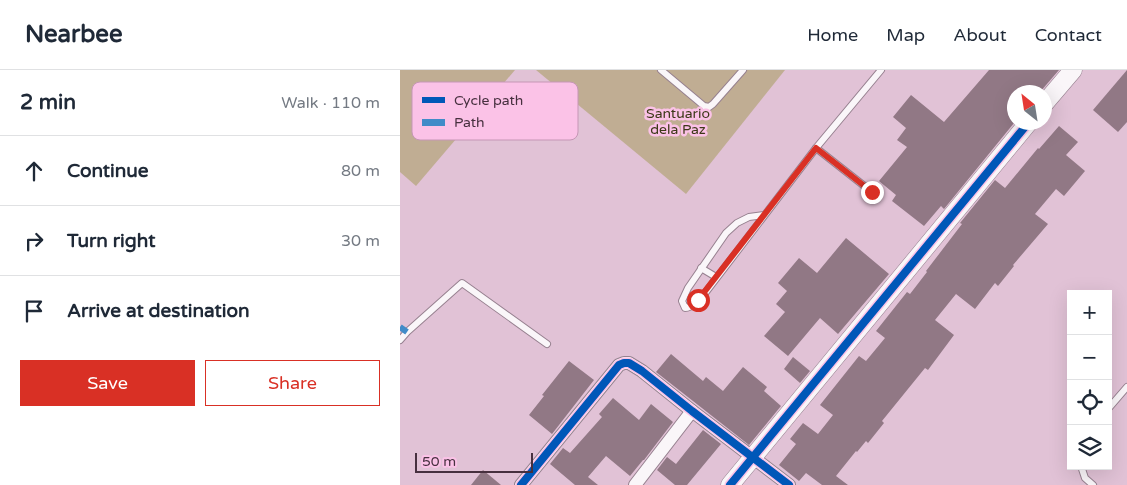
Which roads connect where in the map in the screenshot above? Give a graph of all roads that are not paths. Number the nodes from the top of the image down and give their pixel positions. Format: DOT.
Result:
graph roads {
  1 [pos="662,70"];
  2 [pos="743,70"];
  3 [pos="881,70"];
  4 [pos="1073,70"];
  5 [pos="1052,95"];
  6 [pos="1022,130"];
  7 [pos="816,148"];
  8 [pos="872,192"];
  9 [pos="764,215"];
  10 [pos="701,268"];
  11 [pos="716,277"];
  12 [pos="400,340"];
  13 [pos="547,344"];
  14 [pos="1127,387"];
  15 [pos="1112,404"];
  16 [pos="692,412"];
  17 [pos="752,457"];
  18 [pos="1082,470"];
  19 [pos="521,485"];
  20 [pos="635,485"];
  21 [pos="730,485"];
  22 [pos="789,485"];
  23 [pos="1093,485"];
  1 -- 2 [label="lane"];
  3 -- 7 [label="lane"];
  4 -- 5 [label="street"];
  6 -- 17 [label="street"];
  7 -- 8 [label="lane"];
  7 -- 9 [label="lane"];
  9 -- 10 [label="lane"];
  9 -- 11 [label="lane"];
  10 -- 11 [label="lane"];
  10 -- 11 [label="lane"];
  12 -- 13 [label="lane"];
  14 -- 15 [label="lane"];
  16 -- 17 [label="street"];
  16 -- 19 [label="street"];
  16 -- 20 [label="street"];
  17 -- 21 [label="street"];
  17 -- 22 [label="street"];
  18 -- 23 [label="lane"];
}
